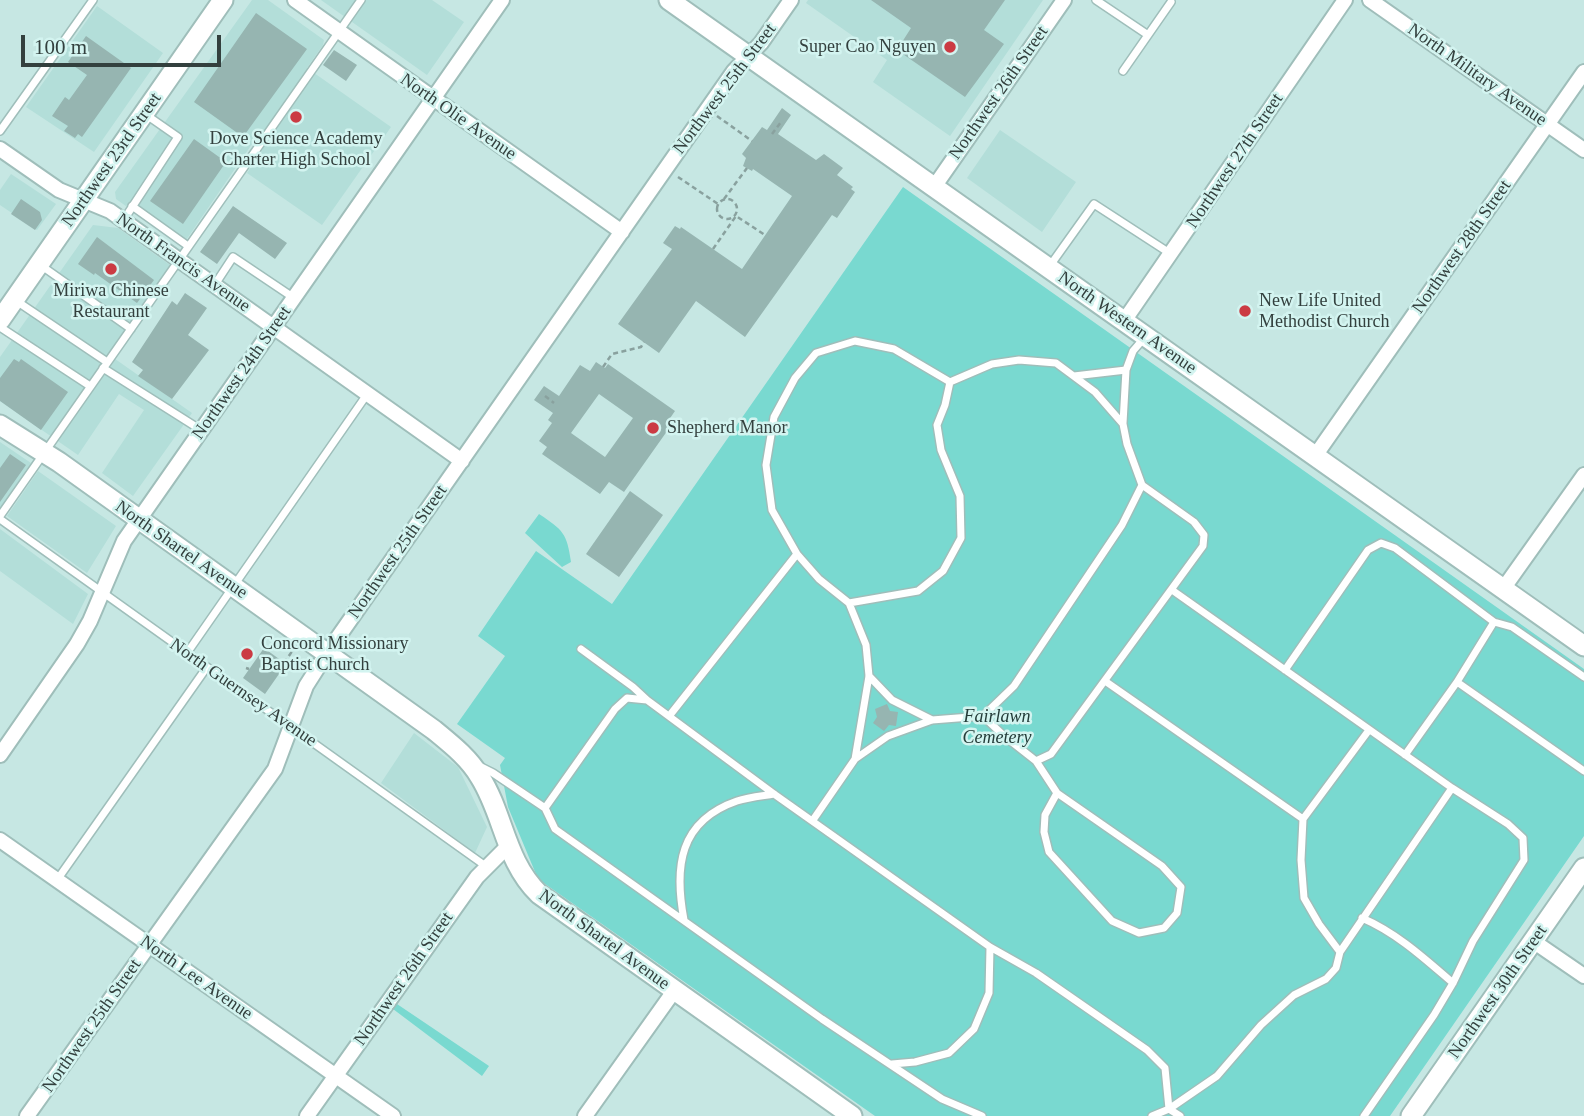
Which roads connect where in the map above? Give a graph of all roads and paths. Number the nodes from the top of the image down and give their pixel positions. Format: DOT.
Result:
graph roads {
  1 [pos="93,0"];
  2 [pos="223,0"];
  3 [pos="295,0"];
  4 [pos="361,0"];
  5 [pos="502,0"];
  6 [pos="669,0"];
  7 [pos="791,0"];
  8 [pos="1064,0"];
  9 [pos="1096,0"];
  10 [pos="1345,0"];
  11 [pos="1370,0"];
  12 [pos="1171,2"];
  13 [pos="339,32"];
  14 [pos="1148,35"];
  15 [pos="748,55"];
  16 [pos="1123,71"];
  17 [pos="1584,72"];
  18 [pos="433,99"];
  19 [pos="707,110"];
  20 [pos="144,113"];
  21 [pos="781,122"];
  22 [pos="1548,124"];
  23 [pos="0,131"];
  24 [pos="772,134"];
  25 [pos="752,141"];
  26 [pos="0,149"];
  27 [pos="1584,150"];
  28 [pos="747,168"];
  29 [pos="666,169"];
  30 [pos="934,187"];
  31 [pos="723,200"];
  32 [pos="83,201"];
  33 [pos="719,204"];
  34 [pos="132,206"];
  35 [pos="736,216"];
  36 [pos="123,221"];
  37 [pos="622,232"];
  38 [pos="765,235"];
  39 [pos="188,246"];
  40 [pos="713,249"];
  41 [pos="1171,254"];
  42 [pos="178,260"];
  43 [pos="39,264"];
  44 [pos="1049,268"];
  45 [pos="214,286"];
  46 [pos="294,298"];
  47 [pos="15,299"];
  48 [pos="0,320"];
  49 [pos="1124,321"];
  50 [pos="0,327"];
  51 [pos="131,328"];
  52 [pos="273,328"];
  53 [pos="1145,336"];
  54 [pos="644,342"];
  55 [pos="105,365"];
  56 [pos="603,367"];
  57 [pos="1126,370"];
  58 [pos="1074,376"];
  59 [pos="950,382"];
  60 [pos="90,386"];
  61 [pos="368,393"];
  62 [pos="545,396"];
  63 [pos="554,403"];
  64 [pos="1123,424"];
  65 [pos="0,425"];
  66 [pos="202,431"];
  67 [pos="44,452"];
  68 [pos="1315,456"];
  69 [pos="462,461"];
  70 [pos="1584,475"];
  71 [pos="1142,485"];
  72 [pos="0,518"];
  73 [pos="140,520"];
  74 [pos="797,554"];
  75 [pos="233,587"];
  76 [pos="1503,589"];
  77 [pos="1172,590"];
  78 [pos="102,593"];
  79 [pos="849,603"];
  80 [pos="1494,622"];
  81 [pos="1584,646"];
  82 [pos="581,649"];
  83 [pos="187,653"];
  84 [pos="327,653"];
  85 [pos="287,657"];
  86 [pos="284,663"];
  87 [pos="207,667"];
  88 [pos="1285,670"];
  89 [pos="869,676"];
  90 [pos="1584,677"];
  91 [pos="1105,681"];
  92 [pos="1457,682"];
  93 [pos="647,700"];
  94 [pos="670,715"];
  95 [pos="983,716"];
  96 [pos="932,720"];
  97 [pos="291,726"];
  98 [pos="1368,730"];
  99 [pos="0,755"];
  100 [pos="1405,755"];
  101 [pos="855,759"];
  102 [pos="469,761"];
  103 [pos="1036,761"];
  104 [pos="1584,771"];
  105 [pos="1452,788"];
  106 [pos="1057,793"];
  107 [pos="774,794"];
  108 [pos="545,808"];
  109 [pos="1303,819"];
  110 [pos="813,820"];
  111 [pos="0,839"];
  112 [pos="508,847"];
  113 [pos="487,867"];
  114 [pos="1584,869"];
  115 [pos="57,880"];
  116 [pos="1362,918"];
  117 [pos="684,921"];
  118 [pos="1534,941"];
  119 [pos="149,945"];
  120 [pos="990,947"];
  121 [pos="1340,952"];
  122 [pos="1584,976"];
  123 [pos="1453,983"];
  124 [pos="674,991"];
  125 [pos="892,1064"];
  126 [pos="335,1076"];
  127 [pos="1169,1110"];
  128 [pos="27,1116"];
  129 [pos="307,1116"];
  130 [pos="393,1116"];
  131 [pos="585,1116"];
  132 [pos="852,1116"];
  133 [pos="982,1116"];
  134 [pos="1152,1116"];
  135 [pos="1180,1116"];
  136 [pos="1364,1116"];
  137 [pos="1411,1116"];
  1 -- 23 [label="lane"];
  2 -- 20 [label="street, Northwest 23rd Street"];
  3 -- 13 [label="street, North Olie Avenue"];
  4 -- 13 [label="lane"];
  5 -- 18 [label="street, Northwest 24th Street"];
  6 -- 15 [label="street, North Western Avenue"];
  7 -- 15 [label="street, Northwest 25th Street"];
  8 -- 30 [label="street, Northwest 26th Street"];
  9 -- 14 [label="lane"];
  10 -- 41 [label="street, Northwest 27th Street"];
  11 -- 22 [label="street, North Military Avenue"];
  12 -- 14 [label="lane"];
  13 -- 18 [label="street, North Olie Avenue"];
  13 -- 39 [label="lane"];
  14 -- 16 [label="lane"];
  15 -- 19 [label="street, Northwest 25th Street"];
  15 -- 30 [label="street, North Western Avenue"];
  17 -- 22 [label="street, Northwest 28th Street"];
  18 -- 37 [label="street, North Olie Avenue"];
  18 -- 46 [label="street, Northwest 24th Street"];
  19 -- 25 [label="path"];
  19 -- 29 [label="street, Northwest 25th Street"];
  20 -- 32 [label="street, Northwest 23rd Street"];
  20 -- 34 [label="lane"];
  21 -- 24 [label="path"];
  22 -- 27 [label="street, North Military Avenue"];
  22 -- 68 [label="street, Northwest 28th Street"];
  26 -- 32 [label="street, North Francis Avenue"];
  28 -- 31 [label="path"];
  29 -- 33 [label="path"];
  29 -- 37 [label="street, Northwest 25th Street"];
  30 -- 44 [label="street, North Western Avenue"];
  31 -- 33 [label="path"];
  31 -- 35 [label="path"];
  32 -- 36 [label="street, North Francis Avenue"];
  32 -- 43 [label="street, Northwest 23rd Street"];
  33 -- 35 [label="path"];
  34 -- 36 [label="lane"];
  34 -- 39 [label="lane"];
  35 -- 38 [label="path"];
  35 -- 40 [label="path"];
  36 -- 42 [label="street, North Francis Avenue"];
  37 -- 69 [label="street, Northwest 25th Street"];
  39 -- 42 [label="lane"];
  41 -- 44 [label="lane"];
  41 -- 49 [label="street, Northwest 27th Street"];
  42 -- 45 [label="street, North Francis Avenue"];
  42 -- 51 [label="lane"];
  43 -- 47 [label="street, Northwest 23rd Street"];
  43 -- 51 [label="lane"];
  44 -- 49 [label="street, North Western Avenue"];
  45 -- 46 [label="lane"];
  45 -- 52 [label="street, North Francis Avenue"];
  46 -- 52 [label="street, Northwest 24th Street"];
  47 -- 48 [label="street, Northwest 23rd Street"];
  47 -- 55 [label="lane"];
  49 -- 53 [label="street, North Western Avenue"];
  50 -- 60 [label="lane"];
  51 -- 55 [label="lane"];
  52 -- 61 [label="street, North Francis Avenue"];
  52 -- 66 [label="street, Northwest 24th Street"];
  53 -- 57 [label="lane"];
  53 -- 68 [label="street, North Western Avenue"];
  54 -- 56 [label="path"];
  55 -- 60 [label="lane"];
  55 -- 66 [label="lane"];
  57 -- 58 [label="lane"];
  57 -- 64 [label="lane"];
  58 -- 59 [label="lane"];
  58 -- 64 [label="lane"];
  59 -- 74 [label="lane"];
  59 -- 79 [label="lane"];
  60 -- 67 [label="lane"];
  61 -- 69 [label="street, North Francis Avenue"];
  61 -- 75 [label="lane"];
  62 -- 63 [label="path"];
  64 -- 71 [label="lane"];
  65 -- 67 [label="street, North Shartel Avenue"];
  66 -- 73 [label="street, Northwest 24th Street"];
  67 -- 72 [label="lane"];
  67 -- 73 [label="street, North Shartel Avenue"];
  68 -- 76 [label="street, North Western Avenue"];
  69 -- 84 [label="street, Northwest 25th Street"];
  70 -- 76 [label="street"];
  71 -- 77 [label="lane"];
  71 -- 95 [label="lane"];
  72 -- 78 [label="lane, North Guernsey Avenue"];
  73 -- 75 [label="street, North Shartel Avenue"];
  73 -- 78 [label="street, Northwest 24th Street"];
  74 -- 79 [label="lane"];
  74 -- 94 [label="lane"];
  75 -- 83 [label="lane"];
  75 -- 84 [label="street, North Shartel Avenue"];
  76 -- 81 [label="street, North Western Avenue"];
  77 -- 88 [label="lane"];
  77 -- 91 [label="lane"];
  78 -- 83 [label="lane, North Guernsey Avenue"];
  78 -- 99 [label="street, Northwest 24th Street"];
  79 -- 89 [label="lane"];
  80 -- 88 [label="lane"];
  80 -- 90 [label="lane"];
  80 -- 92 [label="lane"];
  82 -- 93 [label="lane"];
  83 -- 87 [label="lane, North Guernsey Avenue"];
  84 -- 97 [label="street, Northwest 25th Street"];
  84 -- 102 [label="street, North Shartel Avenue"];
  85 -- 86 [label="path"];
  87 -- 97 [label="lane, North Guernsey Avenue"];
  87 -- 115 [label="lane"];
  88 -- 98 [label="lane"];
  89 -- 96 [label="lane"];
  89 -- 101 [label="lane"];
  91 -- 103 [label="lane"];
  91 -- 109 [label="lane"];
  92 -- 100 [label="lane"];
  92 -- 104 [label="lane"];
  93 -- 94 [label="lane"];
  93 -- 108 [label="lane"];
  94 -- 107 [label="lane"];
  95 -- 96 [label="lane"];
  95 -- 103 [label="lane"];
  96 -- 101 [label="lane"];
  97 -- 113 [label="lane, North Guernsey Avenue"];
  97 -- 119 [label="street, Northwest 25th Street"];
  98 -- 100 [label="lane"];
  98 -- 109 [label="lane"];
  100 -- 105 [label="lane"];
  101 -- 110 [label="lane"];
  102 -- 108 [label="lane"];
  102 -- 112 [label="street, North Shartel Avenue"];
  103 -- 106 [label="lane"];
  105 -- 116 [label="lane"];
  105 -- 123 [label="lane"];
  106 -- 106 [label="lane"];
  107 -- 110 [label="lane"];
  107 -- 117 [label="lane"];
  108 -- 117 [label="lane"];
  109 -- 121 [label="lane"];
  110 -- 120 [label="lane"];
  111 -- 115 [label="street, North Lee Avenue"];
  112 -- 113 [label="street, Northwest 26th Street"];
  112 -- 124 [label="street, North Shartel Avenue"];
  113 -- 126 [label="street, Northwest 26th Street"];
  114 -- 118 [label="street, Northwest 30th Street"];
  115 -- 119 [label="street, North Lee Avenue"];
  116 -- 121 [label="lane"];
  116 -- 123 [label="lane"];
  117 -- 125 [label="lane"];
  118 -- 122 [label="street"];
  118 -- 137 [label="street, Northwest 30th Street"];
  119 -- 126 [label="street, North Lee Avenue"];
  119 -- 128 [label="street, Northwest 25th Street"];
  120 -- 125 [label="lane"];
  120 -- 127 [label="lane"];
  121 -- 127 [label="lane"];
  123 -- 136 [label="lane"];
  124 -- 131 [label="street"];
  124 -- 132 [label="street, North Shartel Avenue"];
  125 -- 133 [label="lane"];
  126 -- 129 [label="street, Northwest 26th Street"];
  126 -- 130 [label="street, North Lee Avenue"];
  127 -- 134 [label="lane"];
  127 -- 135 [label="lane"];
}
